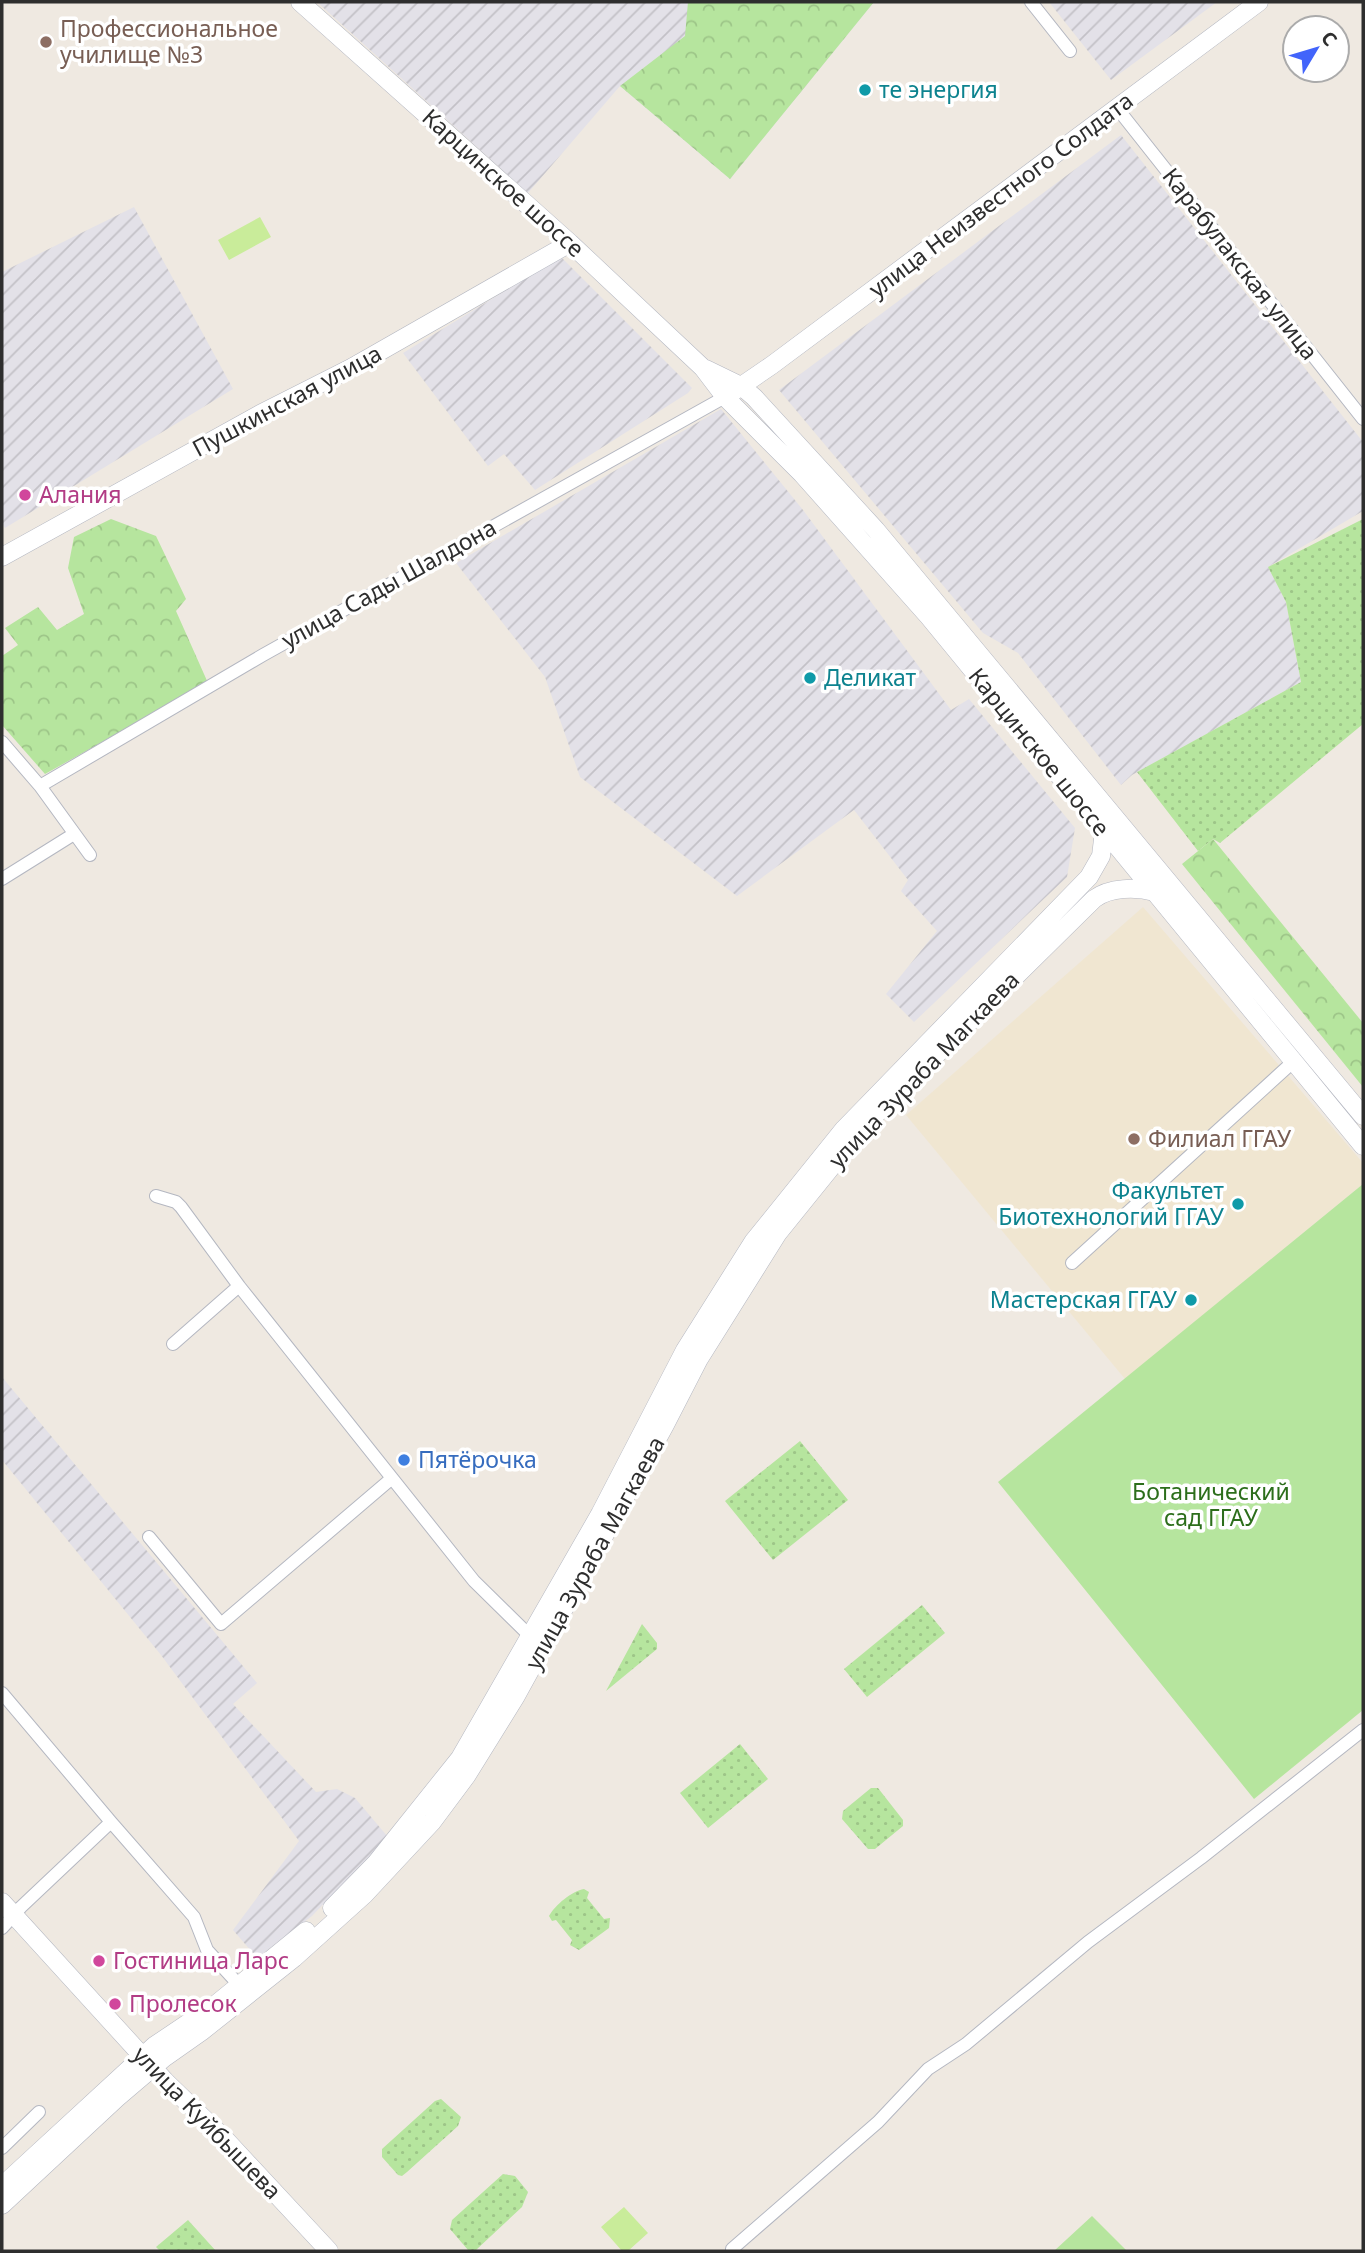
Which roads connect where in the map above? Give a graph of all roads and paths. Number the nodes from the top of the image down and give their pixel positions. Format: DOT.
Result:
graph roads {
  1 [pos="300,2"];
  2 [pos="1031,2"];
  3 [pos="1259,2"];
  4 [pos="1070,51"];
  5 [pos="1117,108"];
  6 [pos="570,243"];
  7 [pos="703,368"];
  8 [pos="741,386"];
  9 [pos="725,397"];
  10 [pos="1363,419"];
  11 [pos="2,557"];
  12 [pos="2,742"];
  13 [pos="40,786"];
  14 [pos="1104,831"];
  15 [pos="74,834"];
  16 [pos="1133,839"];
  17 [pos="90,855"];
  18 [pos="1133,864"];
  19 [pos="1161,872"];
  20 [pos="1089,877"];
  21 [pos="2,879"];
  22 [pos="1155,892"];
  23 [pos="1101,894"];
  24 [pos="1294,1061"];
  25 [pos="1363,1116"];
  26 [pos="1363,1146"];
  27 [pos="156,1196"];
  28 [pos="1072,1262"];
  29 [pos="239,1286"];
  30 [pos="173,1343"];
  31 [pos="692,1354"];
  32 [pos="391,1479"];
  33 [pos="149,1538"];
  34 [pos="530,1636"];
  35 [pos="4,1702"];
  36 [pos="1363,1730"];
  37 [pos="111,1822"];
  38 [pos="2,1902"];
  39 [pos="8,1922"];
  40 [pos="240,1986"];
  41 [pos="148,2062"];
  42 [pos="40,2112"];
  43 [pos="2,2148"];
  44 [pos="2,2186"];
  45 [pos="2,2206"];
  46 [pos="733,2249"];
  47 [pos="328,2251"];
  1 -- 6 [label="main road, Карцинское шоссе"];
  2 -- 4 [label="street"];
  3 -- 5 [label="main road, улица Неизвестного Солдата"];
  5 -- 8 [label="main road, улица Неизвестного Солдата"];
  5 -- 10 [label="street, Карабулакская улица"];
  6 -- 7 [label="main road, Карцинское шоссе"];
  6 -- 11 [label="main road, Пушкинская улица"];
  7 -- 8 [label="main road, Карцинское шоссе"];
  7 -- 9 [label="main road, Карцинское шоссе"];
  8 -- 9 [label="main road, улица Сады Шалдона"];
  8 -- 16 [label="main road, Карцинское шоссе"];
  9 -- 13 [label="street, улица Сады Шалдона"];
  9 -- 14 [label="main road, Карцинское шоссе"];
  12 -- 13 [label="street"];
  13 -- 15 [label="street"];
  14 -- 18 [label="main road, Карцинское шоссе"];
  14 -- 20 [label="main road, улица Зураба Магкаева"];
  15 -- 17 [label="street"];
  15 -- 21 [label="street"];
  16 -- 18 [label="main road"];
  16 -- 19 [label="main road, Карцинское шоссе"];
  18 -- 19 [label="main road"];
  18 -- 20 [label="main road"];
  18 -- 22 [label="main road, Карцинское шоссе"];
  18 -- 23 [label="main road, улица Зураба Магкаева"];
  19 -- 25 [label="main road, Карцинское шоссе"];
  20 -- 31 [label="main road, улица Зураба Магкаева"];
  22 -- 23 [label="main road"];
  22 -- 24 [label="main road, Карцинское шоссе"];
  23 -- 31 [label="main road, улица Зураба Магкаева"];
  24 -- 26 [label="main road, Карцинское шоссе"];
  24 -- 28 [label="street"];
  27 -- 29 [label="street"];
  29 -- 30 [label="street"];
  29 -- 32 [label="street"];
  31 -- 34 [label="main road, улица Зураба Магкаева"];
  31 -- 41 [label="main road, улица Зураба Магкаева"];
  32 -- 33 [label="street"];
  32 -- 34 [label="street"];
  34 -- 40 [label="main road, улица Зураба Магкаева"];
  35 -- 37 [label="street"];
  36 -- 46 [label="street"];
  37 -- 39 [label="street"];
  37 -- 40 [label="street"];
  38 -- 39 [label="main road, улица Куйбышева"];
  39 -- 41 [label="main road, улица Куйбышева"];
  40 -- 41 [label="main road, улица Зураба Магкаева"];
  41 -- 44 [label="main road, улица Зураба Магкаева"];
  41 -- 45 [label="main road, улица Зураба Магкаева"];
  41 -- 47 [label="main road, улица Куйбышева"];
  42 -- 43 [label="street"];
}
